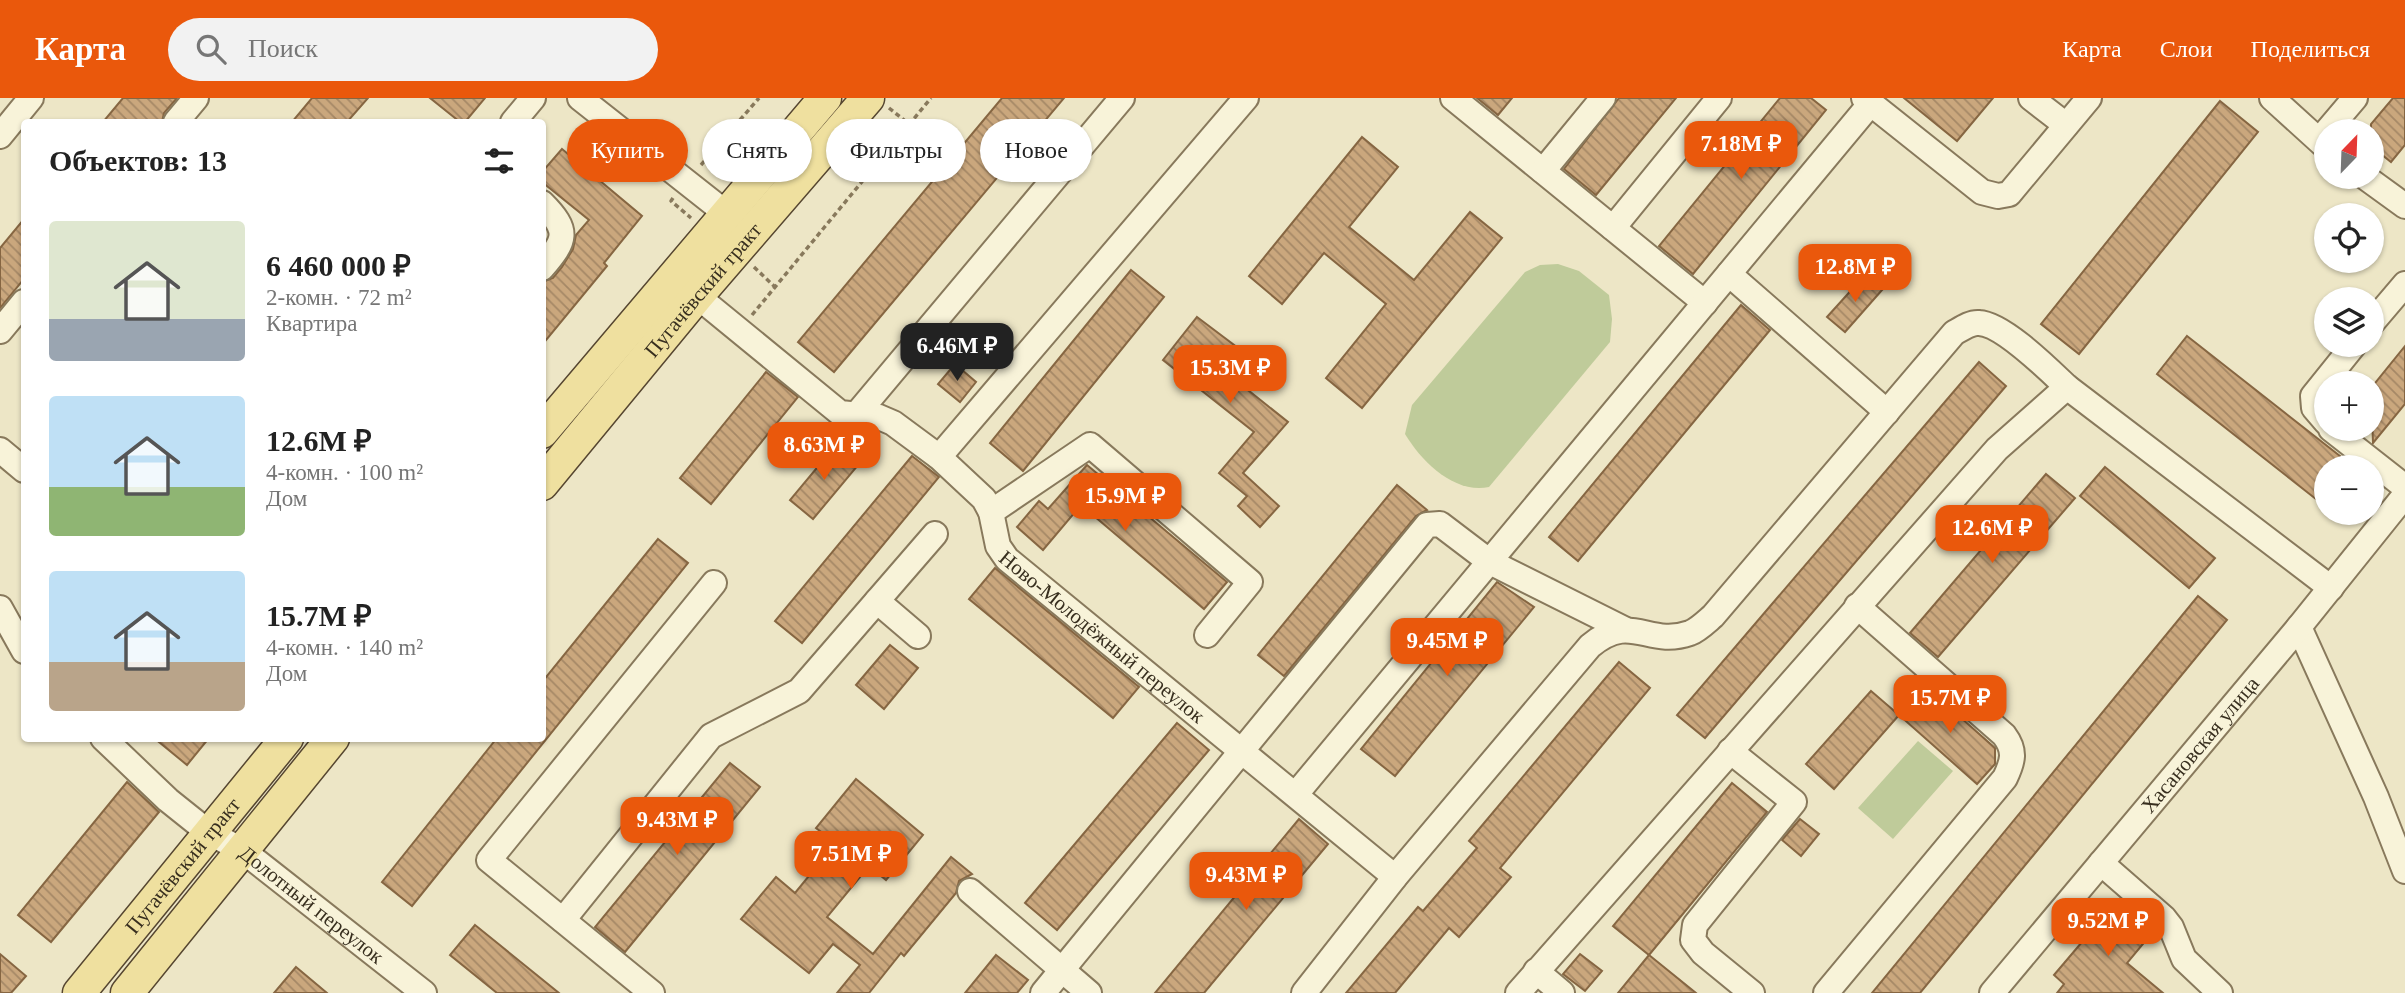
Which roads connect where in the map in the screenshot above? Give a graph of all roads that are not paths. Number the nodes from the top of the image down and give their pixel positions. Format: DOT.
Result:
graph roads {
  1 [pos="31,98"];
  2 [pos="196,98"];
  3 [pos="533,98"];
  4 [pos="580,98"];
  5 [pos="825,98"];
  6 [pos="1122,98"];
  7 [pos="1246,98"];
  8 [pos="1453,98"];
  9 [pos="1603,98"];
  10 [pos="1719,98"];
  11 [pos="2031,98"];
  12 [pos="2089,98"];
  13 [pos="2272,98"];
  14 [pos="2355,98"];
  15 [pos="876,101"];
  16 [pos="1867,101"];
  17 [pos="178,119"];
  18 [pos="516,119"];
  19 [pos="2339,119"];
  20 [pos="2066,125"];
  21 [pos="2314,130"];
  22 [pos="0,136"];
  23 [pos="1543,171"];
  24 [pos="2382,189"];
  25 [pos="2405,206"];
  26 [pos="546,207"];
  27 [pos="727,214"];
  28 [pos="1613,228"];
  29 [pos="546,264"];
  30 [pos="1729,274"];
  31 [pos="2405,284"];
  32 [pos="697,296"];
  33 [pos="1705,303"];
  34 [pos="21,306"];
  35 [pos="2384,309"];
  36 [pos="0,331"];
  37 [pos="2344,357"];
  38 [pos="2333,371"];
  39 [pos="2067,387"];
  40 [pos="1887,412"];
  41 [pos="856,415"];
  42 [pos="546,427"];
  43 [pos="2346,441"];
  44 [pos="0,450"];
  45 [pos="939,457"];
  46 [pos="21,468"];
  47 [pos="546,479"];
  48 [pos="2405,488"];
  49 [pos="2405,495"];
  50 [pos="991,512"];
  51 [pos="935,534"];
  52 [pos="1490,562"];
  53 [pos="714,583"];
  54 [pos="2331,588"];
  55 [pos="877,601"];
  56 [pos="1857,606"];
  57 [pos="12,613"];
  58 [pos="2299,627"];
  59 [pos="1624,629"];
  60 [pos="1207,635"];
  61 [pos="918,636"];
  62 [pos="21,642"];
  63 [pos="107,742"];
  64 [pos="284,742"];
  65 [pos="330,742"];
  66 [pos="1241,749"];
  67 [pos="1730,751"];
  68 [pos="1296,794"];
  69 [pos="208,832"];
  70 [pos="242,850"];
  71 [pos="2101,863"];
  72 [pos="2405,870"];
  73 [pos="1395,877"];
  74 [pos="970,891"];
  75 [pos="563,920"];
  76 [pos="1062,970"];
  77 [pos="1536,971"];
  78 [pos="79,993"];
  79 [pos="127,993"];
  80 [pos="424,993"];
  81 [pos="652,993"];
  82 [pos="1043,993"];
  83 [pos="1089,993"];
  84 [pos="1304,993"];
  85 [pos="1518,993"];
  86 [pos="1562,993"];
  87 [pos="1752,993"];
  88 [pos="1826,993"];
  89 [pos="1992,993"];
  90 [pos="2220,993"];
  1 -- 22 [label="street"];
  2 -- 17 [label="street"];
  3 -- 18 [label="street"];
  4 -- 27 [label="street"];
  5 -- 27 [label="main road, Пугачёвский тракт"];
  6 -- 41 [label="street"];
  7 -- 45 [label="street"];
  8 -- 23 [label="street"];
  9 -- 23 [label="street"];
  10 -- 28 [label="street"];
  11 -- 20 [label="street"];
  12 -- 20 [label="street"];
  13 -- 21 [label="street"];
  14 -- 19 [label="street"];
  15 -- 32 [label="main road, Пугачёвский тракт"];
  16 -- 20 [label="street"];
  16 -- 30 [label="street"];
  23 -- 28 [label="street"];
  24 -- 25 [label="street"];
  26 -- 29 [label="street"];
  27 -- 42 [label="main road, Пугачёвский тракт"];
  28 -- 33 [label="street"];
  30 -- 33 [label="street"];
  30 -- 40 [label="street"];
  31 -- 35 [label="street"];
  32 -- 41 [label="street, Ново-Молодёжный переулок"];
  32 -- 47 [label="main road, Пугачёвский тракт"];
  33 -- 52 [label="street"];
  34 -- 36 [label="street"];
  37 -- 38 [label="street"];
  39 -- 40 [label="street"];
  39 -- 54 [label="street"];
  39 -- 56 [label="street"];
  40 -- 59 [label="street"];
  41 -- 45 [label="street, Ново-Молодёжный переулок"];
  43 -- 48 [label="street"];
  44 -- 46 [label="street"];
  45 -- 50 [label="street, Ново-Молодёжный переулок"];
  49 -- 54 [label="street, Хасановская улица"];
  50 -- 60 [label="street"];
  50 -- 66 [label="street, Ново-Молодёжный переулок"];
  51 -- 55 [label="street"];
  52 -- 59 [label="street"];
  52 -- 66 [label="street"];
  52 -- 68 [label="street"];
  53 -- 75 [label="street"];
  54 -- 58 [label="street, Хасановская улица"];
  55 -- 61 [label="street"];
  55 -- 75 [label="street"];
  56 -- 67 [label="street"];
  56 -- 88 [label="street"];
  57 -- 62 [label="street"];
  58 -- 71 [label="street, Хасановская улица"];
  58 -- 72 [label="street"];
  59 -- 73 [label="street"];
  63 -- 69 [label="street, Долотный переулок"];
  64 -- 69 [label="main road, Пугачёвский тракт"];
  65 -- 70 [label="main road, Пугачёвский тракт"];
  66 -- 68 [label="street, Ново-Молодёжный переулок"];
  66 -- 76 [label="street"];
  67 -- 77 [label="street"];
  67 -- 87 [label="street"];
  68 -- 73 [label="street, Ново-Молодёжный переулок"];
  69 -- 70 [label="street, Долотный переулок"];
  69 -- 78 [label="main road, Пугачёвский тракт"];
  70 -- 79 [label="main road, Пугачёвский тракт"];
  70 -- 80 [label="street, Долотный переулок"];
  71 -- 89 [label="street, Хасановская улица"];
  71 -- 90 [label="street"];
  73 -- 84 [label="street"];
  74 -- 76 [label="street"];
  75 -- 81 [label="street"];
  76 -- 82 [label="street"];
  76 -- 83 [label="street"];
  77 -- 85 [label="street"];
  77 -- 86 [label="street"];
}
